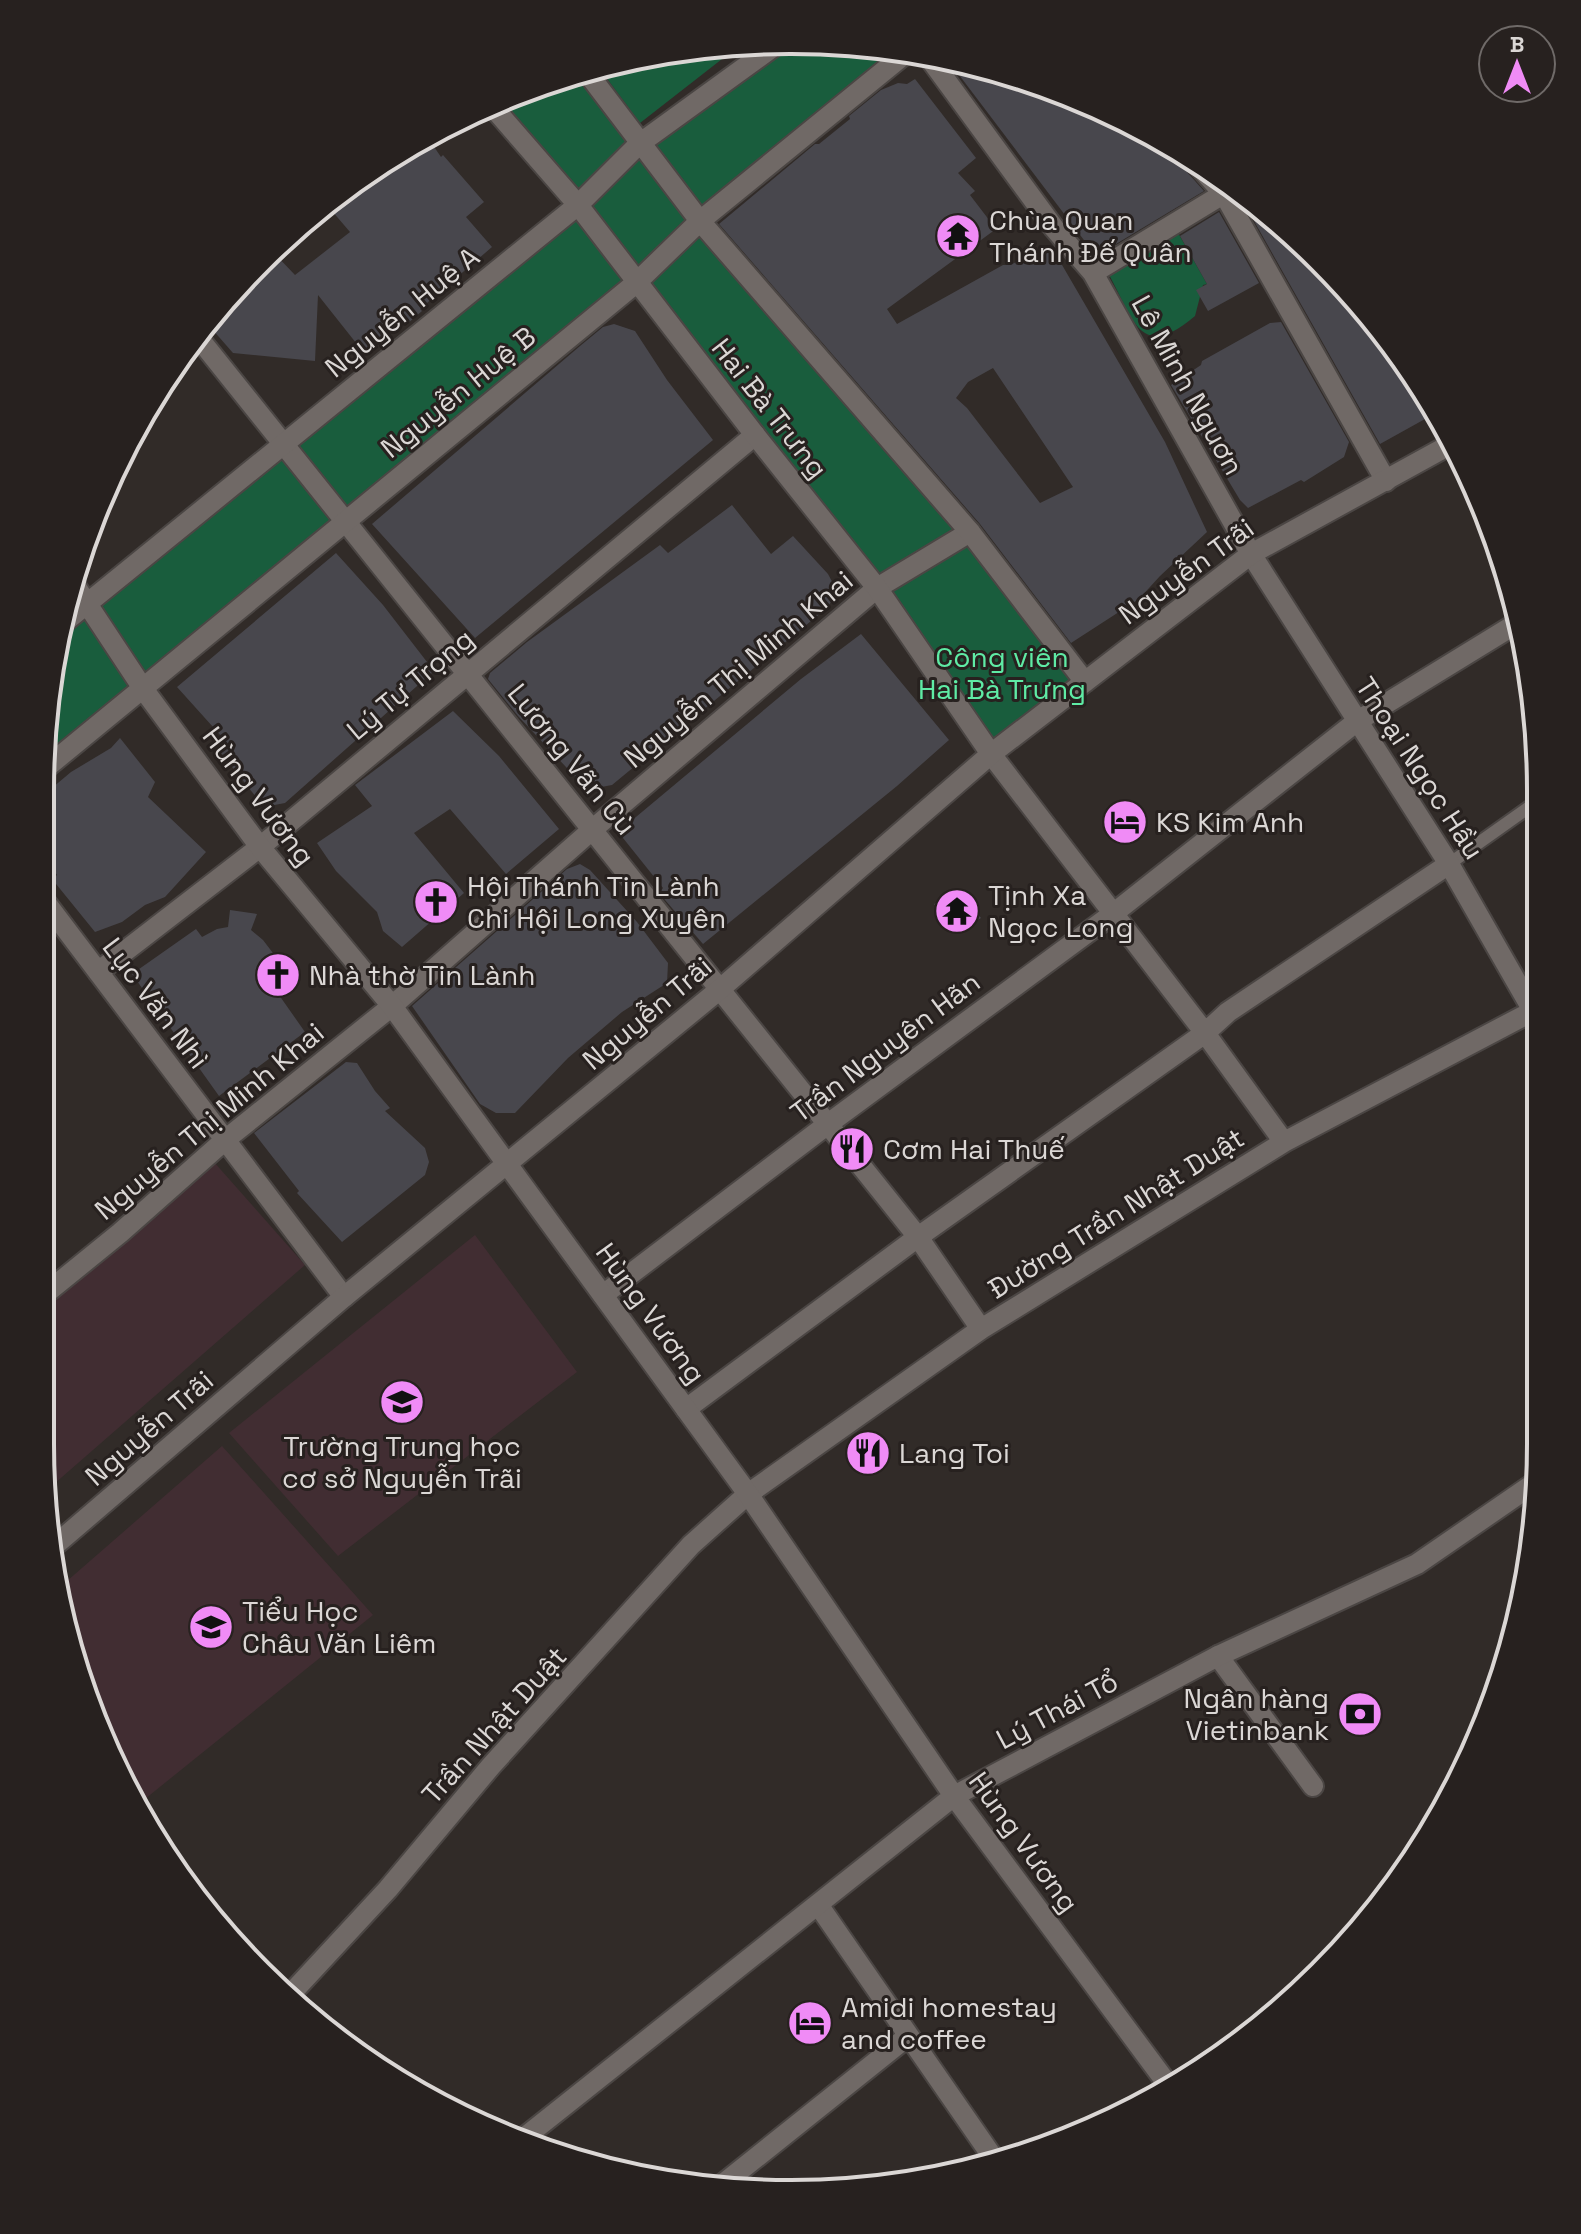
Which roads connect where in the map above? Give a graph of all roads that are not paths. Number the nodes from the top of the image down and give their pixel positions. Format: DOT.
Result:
graph roads {
  1 [pos="762,55"];
  2 [pos="896,61"];
  3 [pos="937,69"];
  4 [pos="593,81"];
  5 [pos="499,114"];
  6 [pos="639,144"];
  7 [pos="1222,194"];
  8 [pos="1237,204"];
  9 [pos="578,205"];
  10 [pos="700,221"];
  11 [pos="1093,273"];
  12 [pos="636,283"];
  13 [pos="204,345"];
  14 [pos="755,435"];
  15 [pos="286,444"];
  16 [pos="1442,449"];
  17 [pos="1386,481"];
  18 [pos="344,521"];
  19 [pos="970,532"];
  20 [pos="1251,554"];
  21 [pos="877,588"];
  22 [pos="82,595"];
  23 [pos="1509,628"];
  24 [pos="467,673"];
  25 [pos="1085,682"];
  26 [pos="144,690"];
  27 [pos="1356,722"];
  28 [pos="991,754"];
  29 [pos="55,760"];
  30 [pos="1527,809"];
  31 [pos="593,829"];
  32 [pos="260,847"];
  33 [pos="1449,864"];
  34 [pos="1114,913"];
  35 [pos="54,914"];
  36 [pos="98,972"];
  37 [pos="719,990"];
  38 [pos="1527,1000"];
  39 [pos="392,1006"];
  40 [pos="1527,1018"];
  41 [pos="1205,1033"];
  42 [pos="828,1124"];
  43 [pos="225,1140"];
  44 [pos="1284,1142"];
  45 [pos="507,1164"];
  46 [pos="918,1237"];
  47 [pos="54,1287"];
  48 [pos="603,1295"];
  49 [pos="344,1297"];
  50 [pos="981,1329"];
  51 [pos="686,1409"];
  52 [pos="1525,1490"];
  53 [pos="748,1494"];
  54 [pos="60,1541"];
  55 [pos="1218,1656"];
  56 [pos="1313,1786"];
  57 [pos="954,1796"];
  58 [pos="819,1906"];
  59 [pos="296,1988"];
  60 [pos="907,2037"];
  61 [pos="1163,2078"];
  62 [pos="531,2132"];
  63 [pos="989,2152"];
  64 [pos="732,2177"];
  1 -- 6 [label="street, Nguyễn Huệ A"];
  2 -- 10 [label="street, Nguyễn Huệ B"];
  3 -- 11 [label="street, Lê Minh Nguơn"];
  4 -- 6 [label="street"];
  5 -- 9 [label="street, Hai Bà Trưng"];
  6 -- 9 [label="street, Nguyễn Huệ A"];
  6 -- 10 [label="street"];
  7 -- 11 [label="street"];
  8 -- 17 [label="street"];
  9 -- 12 [label="street, Hai Bà Trưng"];
  9 -- 15 [label="street, Nguyễn Huệ A"];
  10 -- 12 [label="street, Nguyễn Huệ B"];
  10 -- 19 [label="street"];
  11 -- 20 [label="street, Lê Minh Nguơn"];
  12 -- 14 [label="street, Hai Bà Trưng"];
  12 -- 18 [label="street, Nguyễn Huệ B"];
  13 -- 15 [label="street, Lương Vãn Cù"];
  14 -- 21 [label="street, Hai Bà Trưng"];
  14 -- 24 [label="street, Lý Tự Trọng"];
  15 -- 18 [label="street, Lương Vãn Cù"];
  15 -- 22 [label="street, Nguyễn Huệ A"];
  16 -- 17 [label="street, Nguyễn Trãi"];
  17 -- 20 [label="street, Nguyễn Trãi"];
  18 -- 24 [label="street, Lương Vãn Cù"];
  18 -- 26 [label="street, Nguyễn Huệ B"];
  19 -- 21 [label="street, Nguyễn Thị Minh Khai"];
  19 -- 25 [label="street"];
  20 -- 25 [label="street, Nguyễn Trãi"];
  20 -- 27 [label="street, Thoại Ngọc Hầu"];
  21 -- 28 [label="street, Hai Bà Trưng"];
  21 -- 31 [label="street, Nguyễn Thị Minh Khai"];
  22 -- 26 [label="street, Hùng Vương"];
  23 -- 27 [label="street, Trần Nguyên Hãn"];
  24 -- 31 [label="street, Lương Vãn Cù"];
  24 -- 32 [label="street, Lý Tự Trọng"];
  25 -- 28 [label="street, Nguyễn Trãi"];
  26 -- 29 [label="street, Nguyễn Huệ B"];
  26 -- 32 [label="street, Hùng Vương"];
  27 -- 33 [label="street, Thoại Ngọc Hầu"];
  27 -- 34 [label="street, Trần Nguyên Hãn"];
  28 -- 34 [label="street, Hai Bà Trưng"];
  28 -- 37 [label="street, Nguyễn Trãi"];
  30 -- 33 [label="lane"];
  31 -- 37 [label="street, Lương Vãn Cù"];
  31 -- 39 [label="street, Nguyễn Thị Minh Khai"];
  32 -- 36 [label="street, Lý Tự Trọng"];
  32 -- 39 [label="street, Hùng Vương"];
  33 -- 38 [label="street, Thoại Ngọc Hầu"];
  33 -- 41 [label="street"];
  34 -- 41 [label="street, Hai Bà Trưng"];
  34 -- 42 [label="street, Trần Nguyên Hãn"];
  35 -- 36 [label="street, Lục Văn Nhì"];
  36 -- 43 [label="street, Lục Văn Nhì"];
  37 -- 42 [label="street, Lương Vãn Cù"];
  37 -- 45 [label="street, Nguyễn Trãi"];
  39 -- 43 [label="street, Nguyễn Thị Minh Khai"];
  39 -- 45 [label="street, Hùng Vương"];
  40 -- 44 [label="street, Đường Trần Nhật Duật"];
  41 -- 44 [label="street, Hai Bà Trưng"];
  41 -- 46 [label="street"];
  42 -- 46 [label="street, Lương Vãn Cù"];
  42 -- 48 [label="street, Trần Nguyên Hãn"];
  43 -- 47 [label="street, Nguyễn Thị Minh Khai"];
  43 -- 49 [label="street, Lục Văn Nhì"];
  44 -- 50 [label="street, Đường Trần Nhật Duật"];
  45 -- 48 [label="street, Hùng Vương"];
  45 -- 49 [label="street, Nguyễn Trãi"];
  46 -- 50 [label="street, Lương Vãn Cù"];
  46 -- 51 [label="street"];
  48 -- 51 [label="street, Hùng Vương"];
  49 -- 54 [label="street, Nguyễn Trãi"];
  50 -- 53 [label="street, Đường Trần Nhật Duật"];
  51 -- 53 [label="street, Hùng Vương"];
  52 -- 55 [label="street, Lý Thái Tổ"];
  53 -- 57 [label="street, Hùng Vương"];
  53 -- 59 [label="street, Trần Nhật Duật"];
  55 -- 56 [label="street"];
  55 -- 57 [label="street, Lý Thái Tổ"];
  57 -- 58 [label="street, Lý Thái Tổ"];
  57 -- 61 [label="street, Hùng Vương"];
  58 -- 60 [label="street"];
  58 -- 62 [label="street, Lý Thái Tổ"];
  60 -- 63 [label="street"];
  60 -- 64 [label="street"];
}
